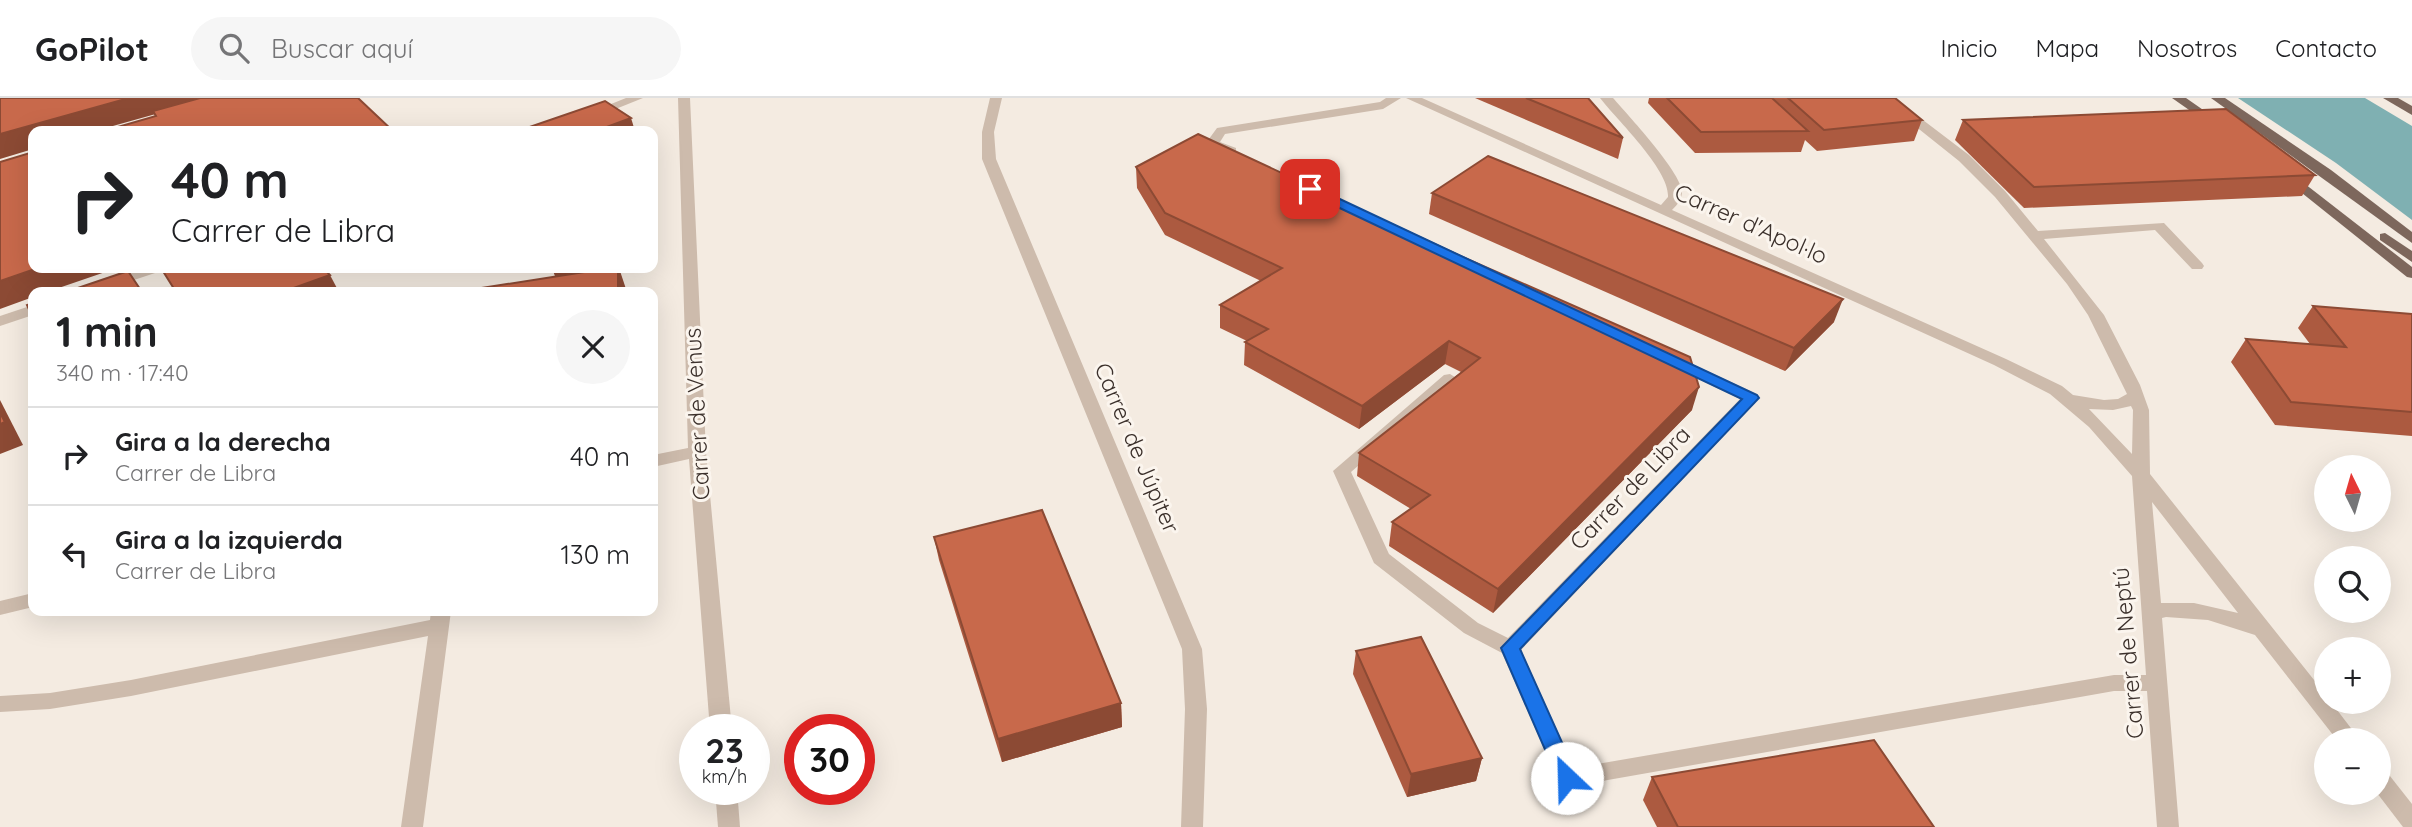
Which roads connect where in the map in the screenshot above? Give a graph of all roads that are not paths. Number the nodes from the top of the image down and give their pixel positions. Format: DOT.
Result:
graph roads {
  1 [pos="637,98"];
  2 [pos="684,98"];
  3 [pos="996,98"];
  4 [pos="1395,98"];
  5 [pos="1412,98"];
  6 [pos="1606,98"];
  7 [pos="1886,98"];
  8 [pos="2178,98"];
  9 [pos="2389,98"];
  10 [pos="2197,104"];
  11 [pos="2216,104"];
  12 [pos="2412,111"];
  13 [pos="563,126"];
  14 [pos="2224,129"];
  15 [pos="1250,160"];
  16 [pos="2275,166"];
  17 [pos="2336,198"];
  18 [pos="2319,199"];
  19 [pos="1664,209"];
  20 [pos="2035,235"];
  21 [pos="2412,239"];
  22 [pos="2412,258"];
  23 [pos="2197,267"];
  24 [pos="141,273"];
  25 [pos="2412,274"];
  26 [pos="100,287"];
  27 [pos="28,312"];
  28 [pos="0,321"];
  29 [pos="1651,351"];
  30 [pos="1450,379"];
  31 [pos="2136,396"];
  32 [pos="2067,398"];
  33 [pos="697,452"];
  34 [pos="658,460"];
  35 [pos="2141,475"];
  36 [pos="28,601"];
  37 [pos="0,608"];
  38 [pos="2151,612"];
  39 [pos="439,618"];
  40 [pos="2261,629"];
  41 [pos="1510,648"];
  42 [pos="2157,683"];
  43 [pos="0,704"];
  44 [pos="720,714"];
  45 [pos="2339,728"];
  46 [pos="2391,794"];
  47 [pos="727,805"];
  48 [pos="2412,821"];
  49 [pos="412,827"];
  50 [pos="729,827"];
  51 [pos="1192,827"];
  52 [pos="2168,827"];
  1 -- 13 [label="street"];
  2 -- 33 [label="street, Carrer de Venus"];
  3 -- 51 [label="street, Carrer de Júpiter"];
  4 -- 15 [label="street"];
  5 -- 19 [label="street, Carrer d'Apol·lo"];
  6 -- 19 [label="street"];
  7 -- 20 [label="street, Carrer de Neptú"];
  8 -- 10 [label="main road"];
  9 -- 12 [label="main road"];
  10 -- 11 [label="main road"];
  10 -- 14 [label="main road"];
  11 -- 17 [label="main road"];
  11 -- 21 [label="main road"];
  16 -- 18 [label="main road"];
  17 -- 18 [label="main road"];
  17 -- 22 [label="main road"];
  18 -- 25 [label="main road"];
  19 -- 32 [label="street, Carrer d'Apol·lo"];
  20 -- 23 [label="street"];
  20 -- 31 [label="street, Carrer de Neptú"];
  24 -- 26 [label="street"];
  27 -- 28 [label="street"];
  29 -- 41 [label="street, Carrer de Libra"];
  30 -- 41 [label="street"];
  31 -- 32 [label="street, Carrer d'Apol·lo"];
  31 -- 35 [label="street, Carrer de Neptú"];
  32 -- 35 [label="street, Carrer d'Apol·lo"];
  33 -- 34 [label="street"];
  33 -- 44 [label="street, Carrer de Venus"];
  35 -- 38 [label="street, Carrer de Neptú"];
  35 -- 40 [label="street, Carrer d'Apol·lo"];
  36 -- 37 [label="street"];
  38 -- 40 [label="street"];
  38 -- 42 [label="street, Carrer de Neptú"];
  39 -- 43 [label="street"];
  39 -- 49 [label="street"];
  40 -- 45 [label="street, Carrer d'Apol·lo"];
  41 -- 42 [label="street"];
  42 -- 52 [label="street, Carrer de Neptú"];
  46 -- 48 [label="street"];
  47 -- 50 [label="street"];
}
